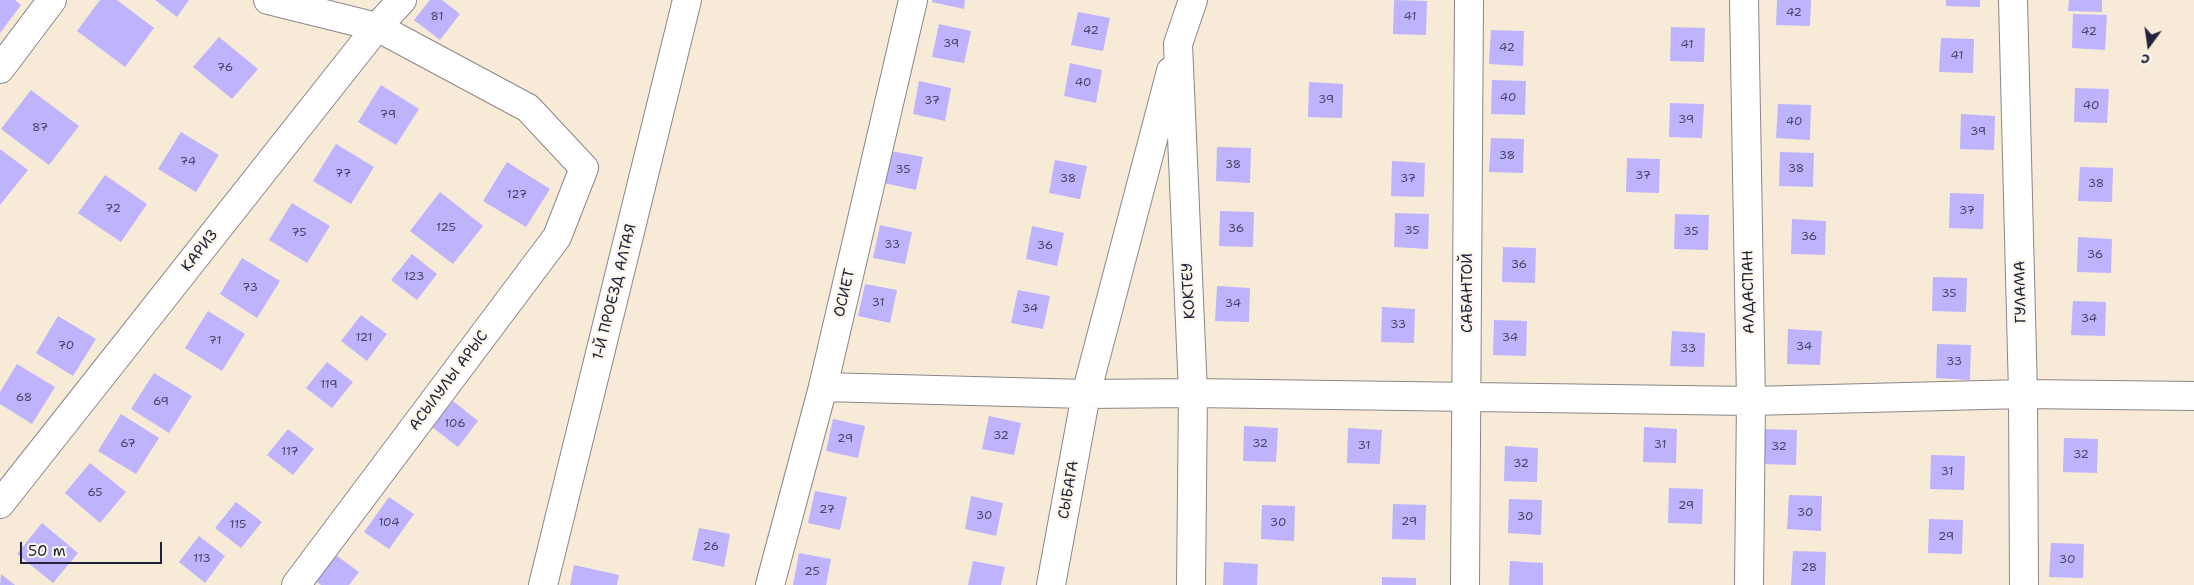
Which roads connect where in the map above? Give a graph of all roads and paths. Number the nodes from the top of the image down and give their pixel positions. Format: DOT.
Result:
graph roads {
  1 [pos="52,0"];
  2 [pos="268,0"];
  3 [pos="402,0"];
  4 [pos="687,0"];
  5 [pos="913,0"];
  6 [pos="1193,0"];
  7 [pos="1469,0"];
  8 [pos="1744,0"];
  9 [pos="2013,0"];
  10 [pos="377,27"];
  11 [pos="1178,44"];
  12 [pos="0,69"];
  13 [pos="823,387"];
  14 [pos="1193,393"];
  15 [pos="1086,394"];
  16 [pos="2023,394"];
  17 [pos="2194,396"];
  18 [pos="1467,398"];
  19 [pos="1751,401"];
  20 [pos="0,504"];
  21 [pos="296,585"];
  22 [pos="543,585"];
  23 [pos="770,585"];
  24 [pos="1051,585"];
  25 [pos="1191,585"];
  26 [pos="1465,585"];
  27 [pos="1749,585"];
  28 [pos="2024,585"];
  1 -- 12 [label="street"];
  2 -- 10 [label="street"];
  3 -- 10 [label="street, КАРИЗ"];
  4 -- 22 [label="street, 1-Й ПРОЕЗД АЛТАЯ"];
  5 -- 13 [label="street, ОСИЕТ"];
  6 -- 11 [label="street, КОКТЕУ"];
  7 -- 18 [label="street, САБАНТОЙ"];
  8 -- 19 [label="street, АЛДАСПАН"];
  9 -- 16 [label="street, ГУЛАМА"];
  10 -- 20 [label="street, КАРИЗ"];
  10 -- 21 [label="street, АСЫЛУЛЫ АРЫС"];
  11 -- 14 [label="street, КОКТЕУ"];
  11 -- 15 [label="street, СЫБАГА"];
  13 -- 15 [label="street"];
  13 -- 23 [label="street, ОСИЕТ"];
  14 -- 15 [label="street"];
  14 -- 18 [label="street"];
  14 -- 25 [label="street, КОКТЕУ"];
  15 -- 24 [label="street, СЫБАГА"];
  16 -- 17 [label="street"];
  16 -- 19 [label="street"];
  16 -- 28 [label="street, ГУЛАМА"];
  18 -- 19 [label="street"];
  18 -- 26 [label="street, САБАНТОЙ"];
  19 -- 27 [label="street, АЛДАСПАН"];
}
